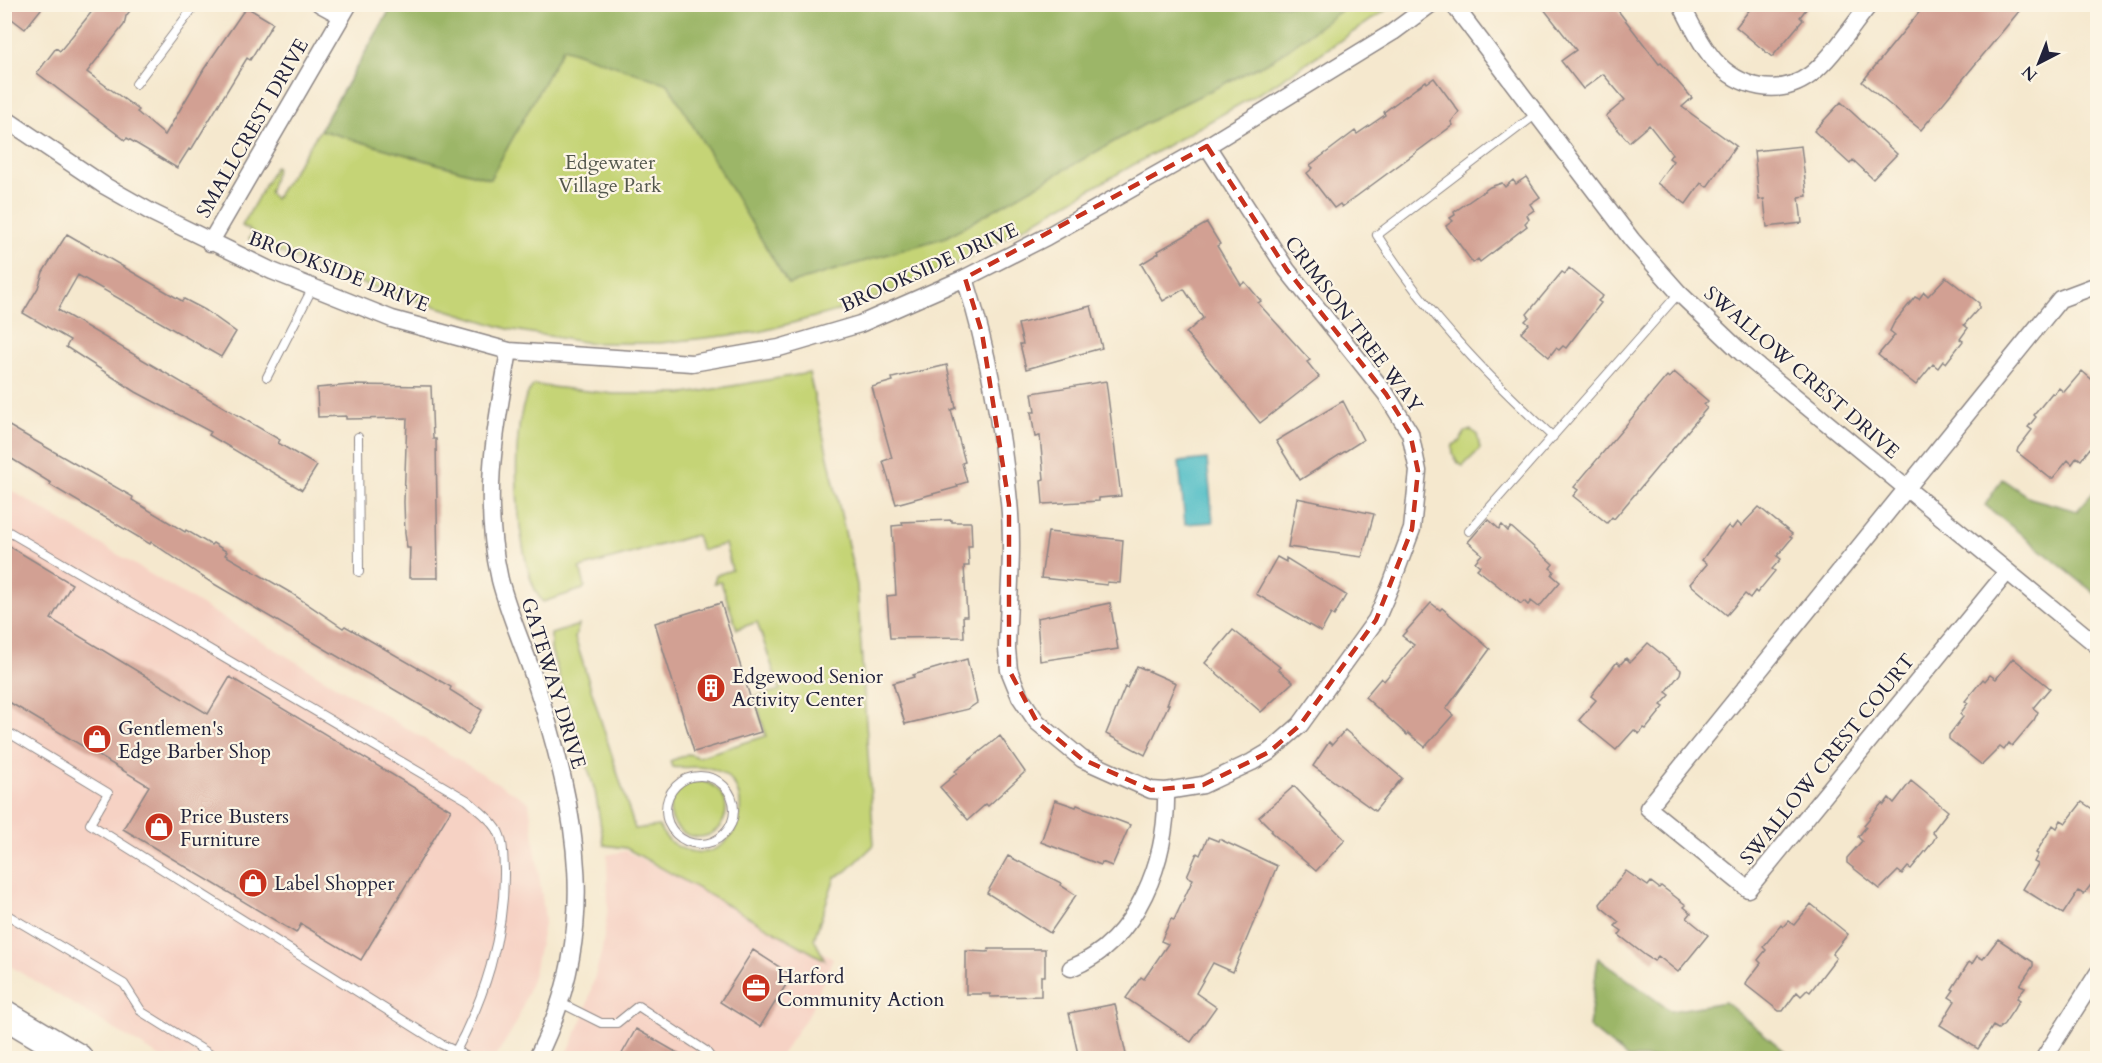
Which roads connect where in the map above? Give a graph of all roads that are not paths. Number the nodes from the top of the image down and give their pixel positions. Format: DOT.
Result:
graph roads {
  1 [pos="196,4"];
  2 [pos="320,4"];
  3 [pos="1431,4"];
  4 [pos="1453,4"];
  5 [pos="1681,4"];
  6 [pos="1870,4"];
  7 [pos="346,10"];
  8 [pos="136,84"];
  9 [pos="1535,115"];
  10 [pos="4,118"];
  11 [pos="1207,146"];
  12 [pos="210,243"];
  13 [pos="965,278"];
  14 [pos="313,287"];
  15 [pos="2097,288"];
  16 [pos="1679,293"];
  17 [pos="509,351"];
  18 [pos="267,377"];
  19 [pos="358,437"];
  20 [pos="1553,437"];
  21 [pos="1907,490"];
  22 [pos="4,529"];
  23 [pos="1469,531"];
  24 [pos="359,572"];
  25 [pos="2007,572"];
  26 [pos="2097,646"];
  27 [pos="4,730"];
  28 [pos="1166,792"];
  29 [pos="675,834"];
  30 [pos="4,913"];
  31 [pos="1071,968"];
  32 [pos="2097,973"];
  33 [pos="561,1003"];
  34 [pos="4,1014"];
  35 [pos="454,1055"];
  36 [pos="78,1059"];
  37 [pos="216,1059"];
  38 [pos="470,1059"];
  39 [pos="537,1059"];
  40 [pos="711,1059"];
  41 [pos="2044,1059"];
  1 -- 8 [label="lane"];
  2 -- 7 [label="street"];
  3 -- 11 [label="street, BROOKSIDE DRIVE"];
  4 -- 9 [label="street, SWALLOW CREST DRIVE"];
  5 -- 6 [label="street"];
  7 -- 12 [label="street, SMALLCREST DRIVE"];
  9 -- 16 [label="street, SWALLOW CREST DRIVE"];
  9 -- 20 [label="lane"];
  10 -- 12 [label="street, BROOKSIDE DRIVE"];
  11 -- 13 [label="street, BROOKSIDE DRIVE"];
  11 -- 28 [label="street, CRIMSON TREE WAY"];
  12 -- 14 [label="street, BROOKSIDE DRIVE"];
  13 -- 17 [label="street, BROOKSIDE DRIVE"];
  13 -- 28 [label="street, CRIMSON TREE WAY"];
  14 -- 17 [label="street, BROOKSIDE DRIVE"];
  14 -- 18 [label="lane"];
  15 -- 21 [label="street"];
  16 -- 20 [label="lane"];
  16 -- 21 [label="street, SWALLOW CREST DRIVE"];
  17 -- 33 [label="street, GATEWAY DRIVE"];
  19 -- 24 [label="lane"];
  20 -- 23 [label="lane"];
  21 -- 25 [label="street, SWALLOW CREST DRIVE"];
  21 -- 25 [label="street, SWALLOW CREST COURT"];
  22 -- 35 [label="lane"];
  25 -- 26 [label="street, SWALLOW CREST DRIVE"];
  27 -- 35 [label="lane"];
  28 -- 31 [label="street"];
  29 -- 29 [label="lane"];
  30 -- 37 [label="lane"];
  32 -- 41 [label="street"];
  33 -- 39 [label="street, GATEWAY DRIVE"];
  33 -- 40 [label="lane"];
  34 -- 36 [label="highway"];
  35 -- 38 [label="lane"];
}
